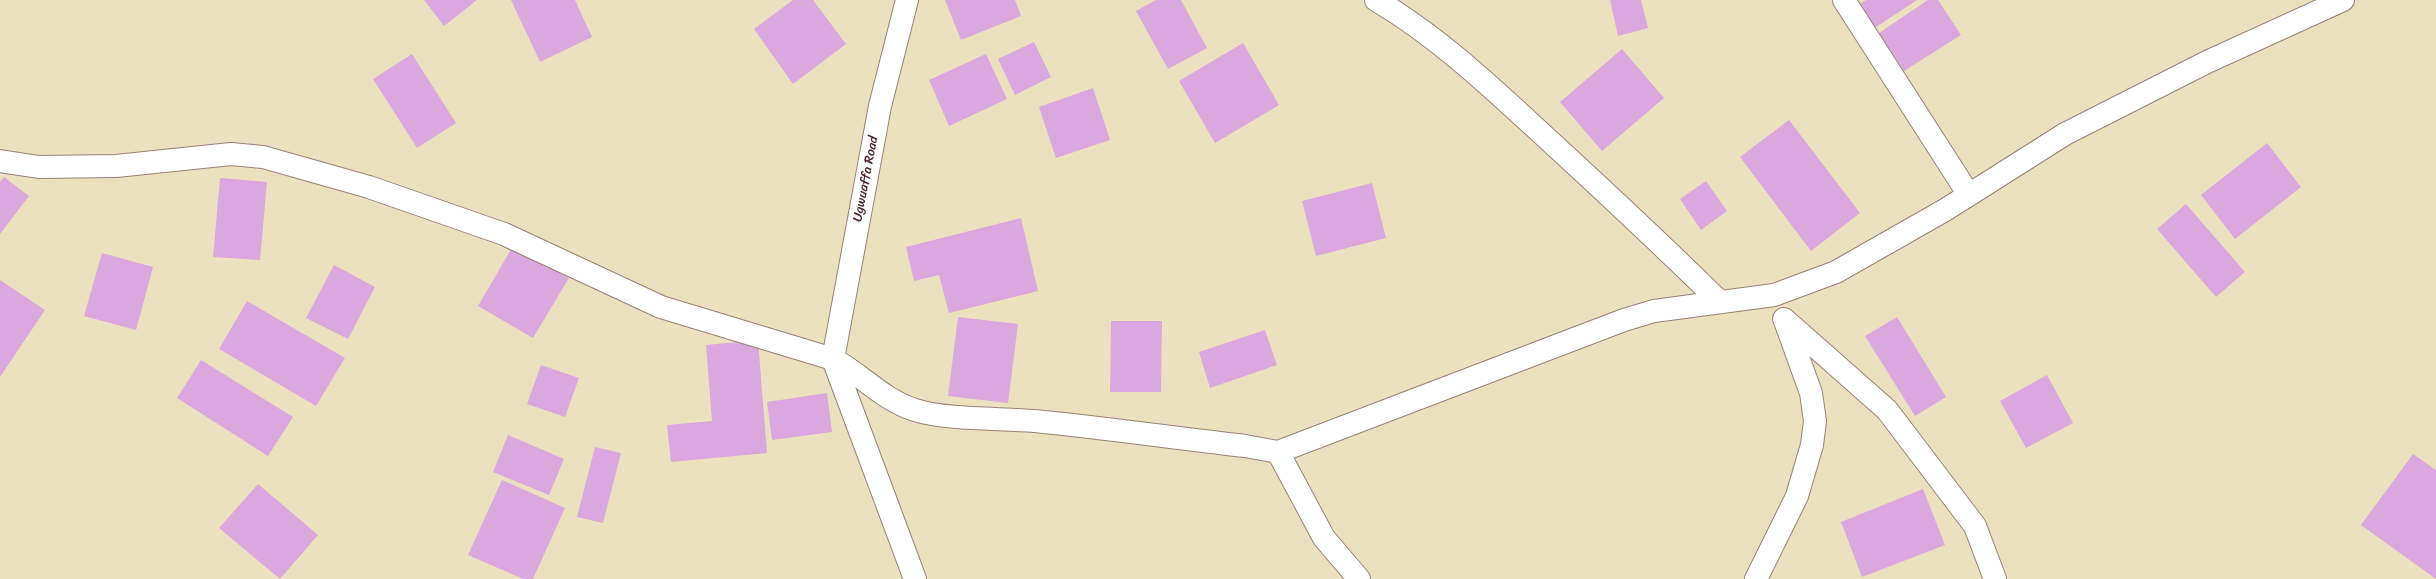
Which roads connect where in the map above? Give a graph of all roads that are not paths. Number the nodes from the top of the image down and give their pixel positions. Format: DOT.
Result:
graph roads {
  1 [pos="907,0"];
  2 [pos="1376,0"];
  3 [pos="1844,0"];
  4 [pos="2343,0"];
  5 [pos="0,161"];
  6 [pos="1969,195"];
  7 [pos="1774,296"];
  8 [pos="1719,301"];
  9 [pos="1784,319"];
  10 [pos="833,359"];
  11 [pos="1278,452"];
  12 [pos="915,579"];
  13 [pos="1359,579"];
  14 [pos="1756,579"];
  15 [pos="1995,579"];
  1 -- 10 [label="street, Ugwuaffa Road"];
  2 -- 8 [label="street"];
  3 -- 6 [label="street"];
  4 -- 6 [label="street"];
  5 -- 10 [label="street"];
  6 -- 7 [label="street"];
  7 -- 8 [label="street"];
  7 -- 9 [label="street"];
  8 -- 11 [label="street"];
  9 -- 14 [label="street"];
  9 -- 15 [label="street"];
  10 -- 11 [label="street"];
  10 -- 12 [label="street"];
  11 -- 13 [label="street"];
}
